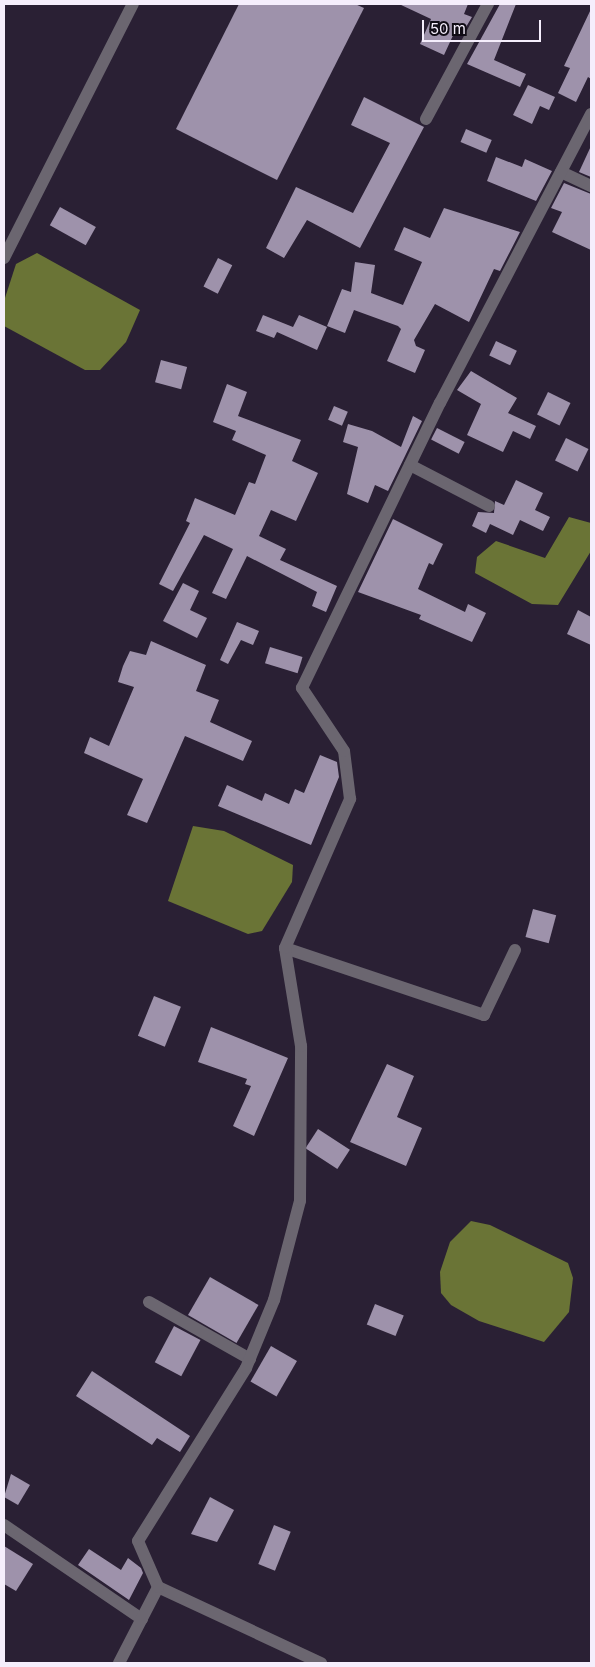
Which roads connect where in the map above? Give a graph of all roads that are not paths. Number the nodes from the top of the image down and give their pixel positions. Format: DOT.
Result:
graph roads {
  1 [pos="133,4"];
  2 [pos="488,4"];
  3 [pos="591,114"];
  4 [pos="426,119"];
  5 [pos="561,172"];
  6 [pos="591,186"];
  7 [pos="4,258"];
  8 [pos="410,465"];
  9 [pos="489,506"];
  10 [pos="285,948"];
  11 [pos="515,950"];
  12 [pos="149,1302"];
  13 [pos="250,1360"];
  14 [pos="4,1525"];
  15 [pos="158,1587"];
  16 [pos="142,1619"];
  17 [pos="119,1663"];
  18 [pos="321,1663"];
  1 -- 7 [label="street"];
  2 -- 4 [label="street"];
  3 -- 5 [label="street"];
  5 -- 6 [label="street"];
  5 -- 8 [label="street"];
  8 -- 9 [label="street"];
  8 -- 10 [label="street"];
  10 -- 11 [label="street"];
  10 -- 13 [label="street"];
  12 -- 13 [label="street"];
  13 -- 15 [label="street"];
  14 -- 16 [label="street"];
  15 -- 16 [label="street"];
  15 -- 18 [label="street"];
  16 -- 17 [label="street"];
}
